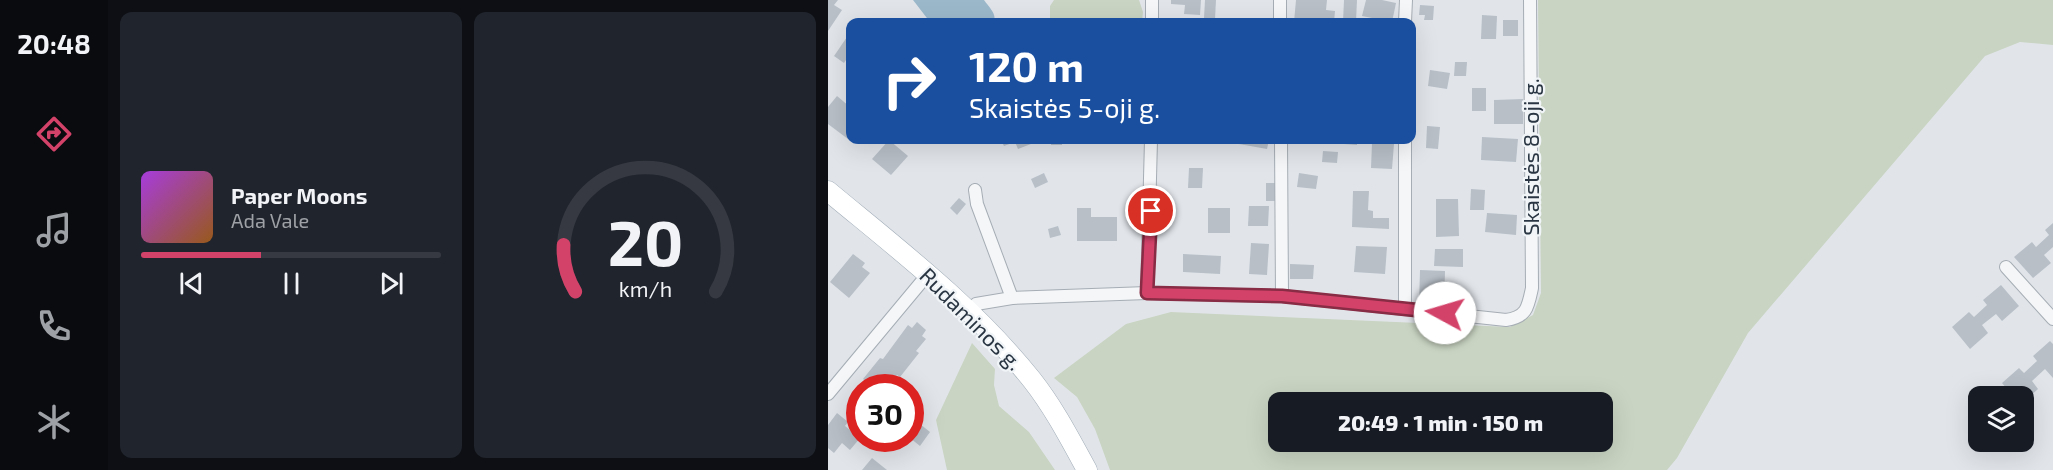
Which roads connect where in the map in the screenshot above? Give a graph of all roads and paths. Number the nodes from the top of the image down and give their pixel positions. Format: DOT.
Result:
graph roads {
  1 [pos="1152,0"];
  2 [pos="1280,0"];
  3 [pos="1406,0"];
  4 [pos="1530,0"];
  5 [pos="1152,18"];
  6 [pos="1280,18"];
  7 [pos="1406,18"];
  8 [pos="1151,144"];
  9 [pos="1281,144"];
  10 [pos="1405,144"];
  11 [pos="975,190"];
  12 [pos="828,191"];
  13 [pos="2006,267"];
  14 [pos="927,274"];
  15 [pos="1147,293"];
  16 [pos="1282,296"];
  17 [pos="1012,298"];
  18 [pos="1405,309"];
  19 [pos="969,311"];
  20 [pos="2053,319"];
  21 [pos="828,394"];
  22 [pos="1087,470"];
  1 -- 5 [label="street"];
  2 -- 6 [label="street"];
  3 -- 7 [label="street"];
  4 -- 18 [label="street, Skaistės 8-oji g."];
  8 -- 15 [label="street"];
  9 -- 16 [label="street"];
  10 -- 18 [label="street"];
  11 -- 17 [label="street"];
  12 -- 14 [label="main road, Rudaminos g."];
  13 -- 20 [label="street"];
  14 -- 19 [label="main road, Rudaminos g."];
  14 -- 21 [label="street"];
  15 -- 16 [label="street"];
  15 -- 17 [label="street"];
  16 -- 18 [label="street"];
  17 -- 19 [label="street"];
  19 -- 22 [label="main road, Rudaminos g."];
}
